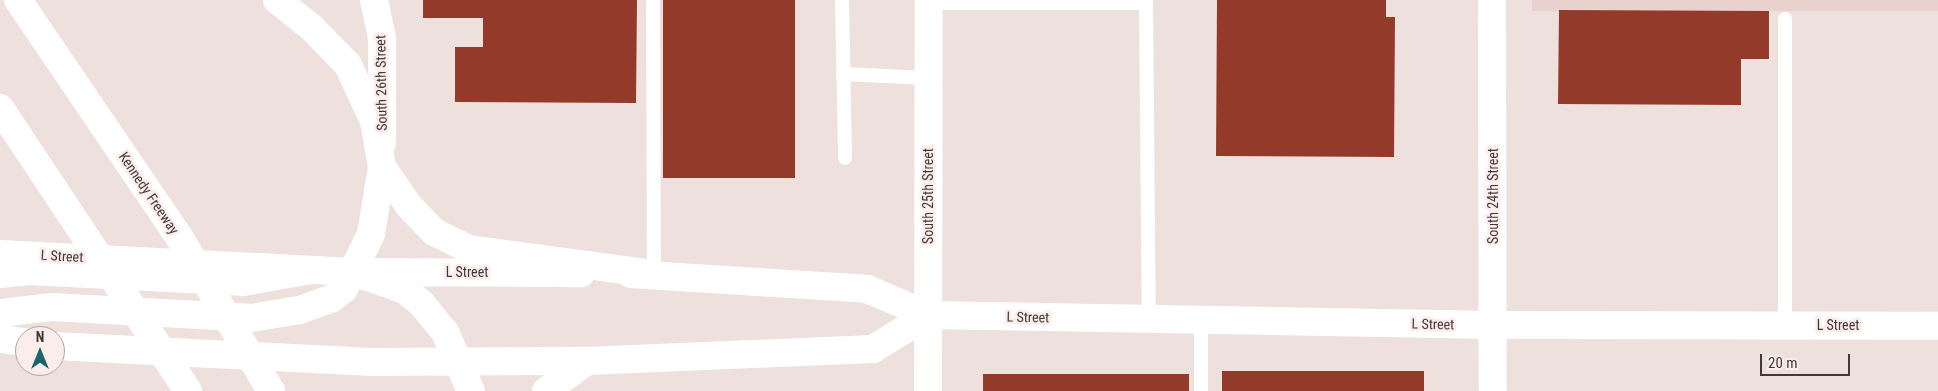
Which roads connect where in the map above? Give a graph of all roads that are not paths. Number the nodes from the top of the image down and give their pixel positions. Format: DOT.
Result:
graph roads {
  1 [pos="18,0"];
  2 [pos="276,0"];
  3 [pos="374,0"];
  4 [pos="653,0"];
  5 [pos="842,0"];
  6 [pos="1492,0"];
  7 [pos="929,1"];
  8 [pos="1785,19"];
  9 [pos="843,74"];
  10 [pos="928,78"];
  11 [pos="0,108"];
  12 [pos="845,158"];
  13 [pos="382,167"];
  14 [pos="16,260"];
  15 [pos="354,272"];
  16 [pos="0,274"];
  17 [pos="654,274"];
  18 [pos="0,313"];
  19 [pos="928,315"];
  20 [pos="1150,319"];
  21 [pos="1201,320"];
  22 [pos="1494,324"];
  23 [pos="1786,325"];
  24 [pos="1938,326"];
  25 [pos="0,338"];
  26 [pos="15,340"];
  27 [pos="68,347"];
  28 [pos="588,361"];
  29 [pos="458,363"];
  30 [pos="188,391"];
  31 [pos="271,391"];
  32 [pos="471,391"];
  33 [pos="546,391"];
  34 [pos="928,391"];
  35 [pos="1201,391"];
  36 [pos="1493,391"];
  1 -- 31 [label="main road, Kennedy Freeway"];
  2 -- 13 [label="main road"];
  3 -- 13 [label="main road, South 26th Street"];
  4 -- 17 [label="lane"];
  5 -- 9 [label="lane"];
  6 -- 22 [label="main road, South 24th Street"];
  7 -- 10 [label="main road, South 25th Street"];
  7 -- 20 [label="lane"];
  8 -- 23 [label="lane"];
  9 -- 10 [label="lane"];
  9 -- 12 [label="lane"];
  10 -- 19 [label="main road, South 25th Street"];
  11 -- 30 [label="main road"];
  13 -- 15 [label="main road"];
  13 -- 17 [label="main road"];
  14 -- 15 [label="main road, L Street"];
  14 -- 16 [label="main road, L Street"];
  15 -- 17 [label="main road, L Street"];
  15 -- 18 [label="main road"];
  15 -- 29 [label="main road"];
  17 -- 19 [label="main road, L Street"];
  19 -- 20 [label="main road, L Street"];
  19 -- 28 [label="main road"];
  19 -- 34 [label="main road, South 25th Street"];
  20 -- 21 [label="main road, L Street"];
  21 -- 22 [label="main road, L Street"];
  21 -- 35 [label="lane"];
  22 -- 23 [label="main road, L Street"];
  22 -- 36 [label="main road, South 24th Street"];
  23 -- 24 [label="main road, L Street"];
  25 -- 26 [label="main road"];
  27 -- 29 [label="main road"];
  28 -- 29 [label="main road"];
  28 -- 33 [label="main road"];
  29 -- 32 [label="main road"];
}
